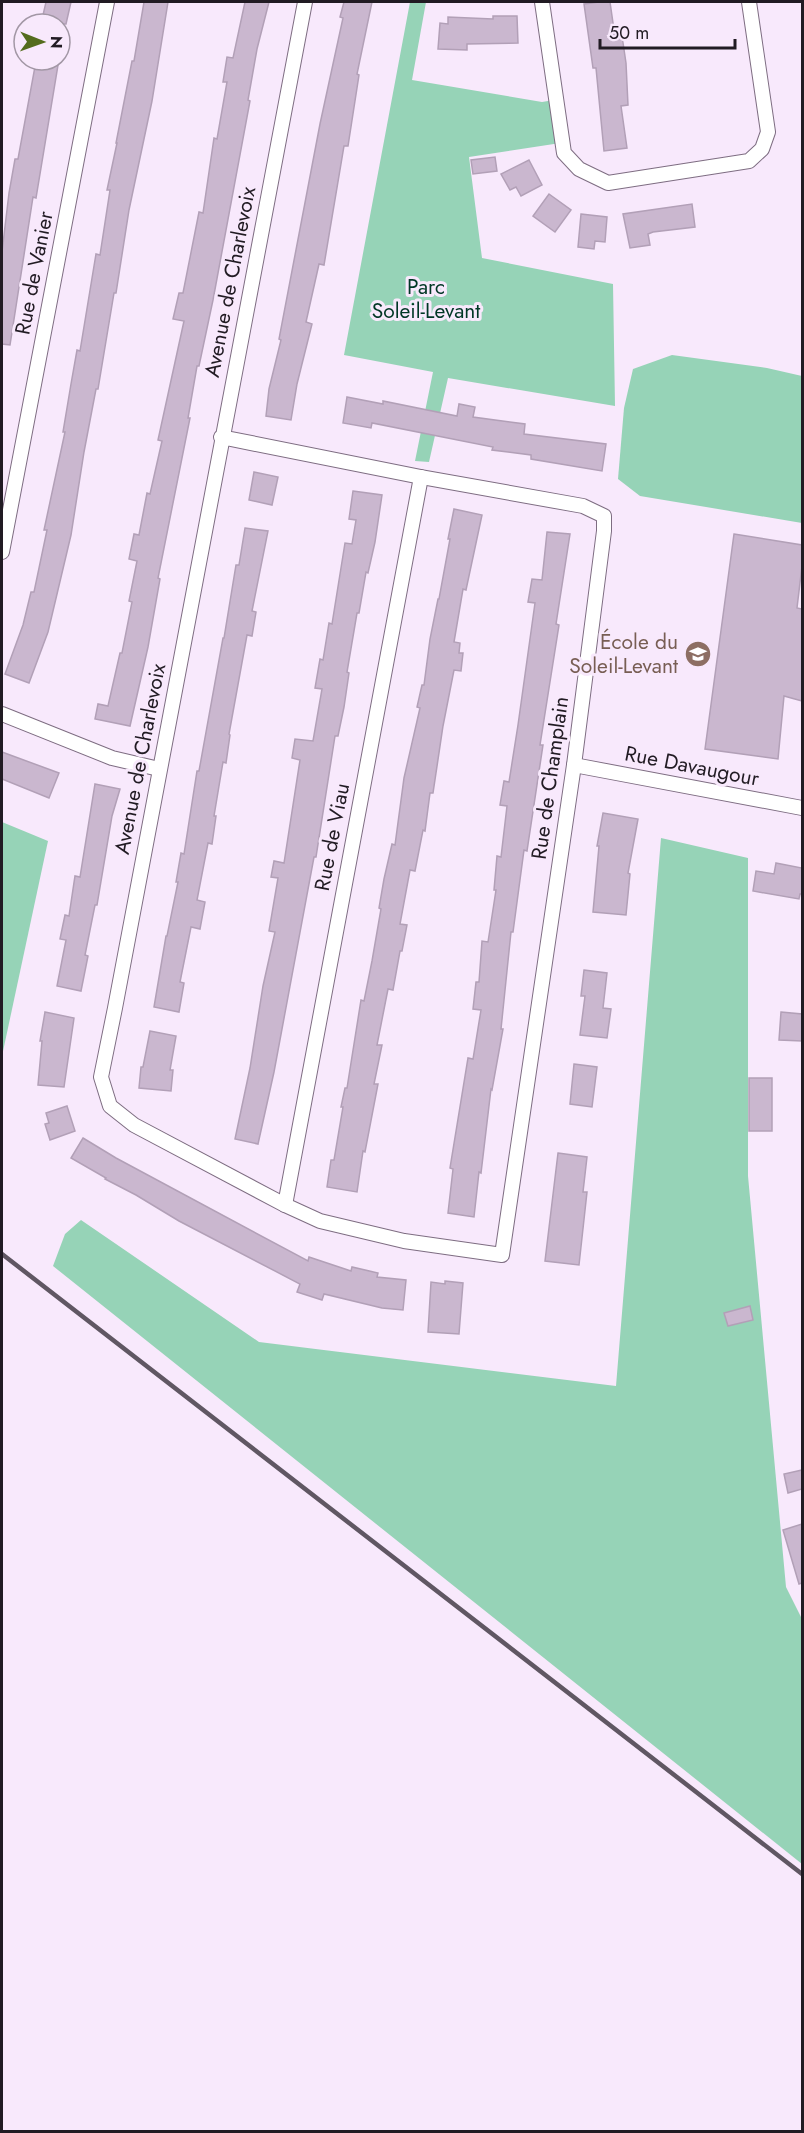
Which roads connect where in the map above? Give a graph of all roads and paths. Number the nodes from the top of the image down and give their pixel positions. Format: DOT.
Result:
graph roads {
  1 [pos="107,2"];
  2 [pos="305,2"];
  3 [pos="542,2"];
  4 [pos="749,2"];
  5 [pos="221,437"];
  6 [pos="421,477"];
  7 [pos="2,552"];
  8 [pos="2,714"];
  9 [pos="574,765"];
  10 [pos="159,769"];
  11 [pos="802,808"];
  12 [pos="285,1205"];
  13 [pos="502,1255"];
  1 -- 7 [label="street, Rue de Vanier"];
  2 -- 5 [label="street, Avenue de Charlevoix"];
  3 -- 4 [label="street"];
  5 -- 6 [label="street, Rue de Champlain"];
  5 -- 10 [label="street, Avenue de Charlevoix"];
  6 -- 9 [label="street, Rue de Champlain"];
  6 -- 12 [label="street, Rue de Viau"];
  8 -- 10 [label="street"];
  9 -- 11 [label="street, Rue Davaugour"];
  9 -- 13 [label="street, Rue de Champlain"];
  10 -- 12 [label="street, Avenue de Charlevoix"];
  12 -- 13 [label="street, Avenue de Charlevoix"];
}
